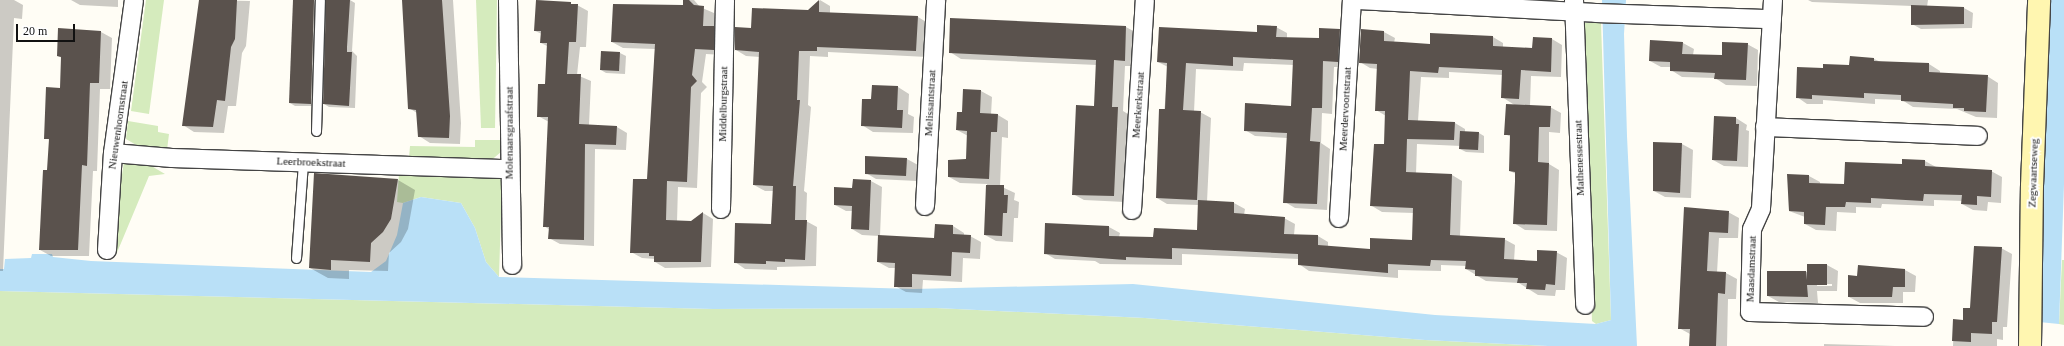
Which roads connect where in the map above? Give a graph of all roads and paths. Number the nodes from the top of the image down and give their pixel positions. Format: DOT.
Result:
graph roads {
  1 [pos="134,0"];
  2 [pos="320,0"];
  3 [pos="508,0"];
  4 [pos="725,0"];
  5 [pos="936,0"];
  6 [pos="1146,0"];
  7 [pos="1352,0"];
  8 [pos="1358,0"];
  9 [pos="1773,0"];
  10 [pos="2039,0"];
  11 [pos="1573,6"];
  12 [pos="1772,18"];
  13 [pos="1765,127"];
  14 [pos="316,131"];
  15 [pos="1978,136"];
  16 [pos="113,153"];
  17 [pos="303,162"];
  18 [pos="509,169"];
  19 [pos="925,206"];
  20 [pos="721,209"];
  21 [pos="1132,210"];
  22 [pos="1339,218"];
  23 [pos="107,250"];
  24 [pos="296,258"];
  25 [pos="512,266"];
  26 [pos="1585,305"];
  27 [pos="1924,317"];
  28 [pos="2030,346"];
  1 -- 16 [label="street, Nieuwenhoornstraat"];
  2 -- 14 [label="lane"];
  3 -- 18 [label="street, Molenaarsgraafstraat"];
  4 -- 20 [label="street, Middelburgstraat"];
  5 -- 19 [label="street, Melissantstraat"];
  6 -- 21 [label="street, Meerkerkstraat"];
  7 -- 22 [label="street, Meerdervoortstraat"];
  8 -- 11 [label="street"];
  9 -- 12 [label="street, Maasdamstraat"];
  10 -- 28 [label="main road, Zegwaartseweg"];
  11 -- 12 [label="street"];
  11 -- 26 [label="street, Mathenessestraat"];
  12 -- 13 [label="street, Maasdamstraat"];
  13 -- 15 [label="street"];
  13 -- 27 [label="street, Maasdamstraat"];
  16 -- 17 [label="street, Leerbroekstraat"];
  16 -- 23 [label="street, Nieuwenhoornstraat"];
  17 -- 18 [label="street, Leerbroekstraat"];
  17 -- 24 [label="lane"];
  18 -- 25 [label="street, Molenaarsgraafstraat"];
}
